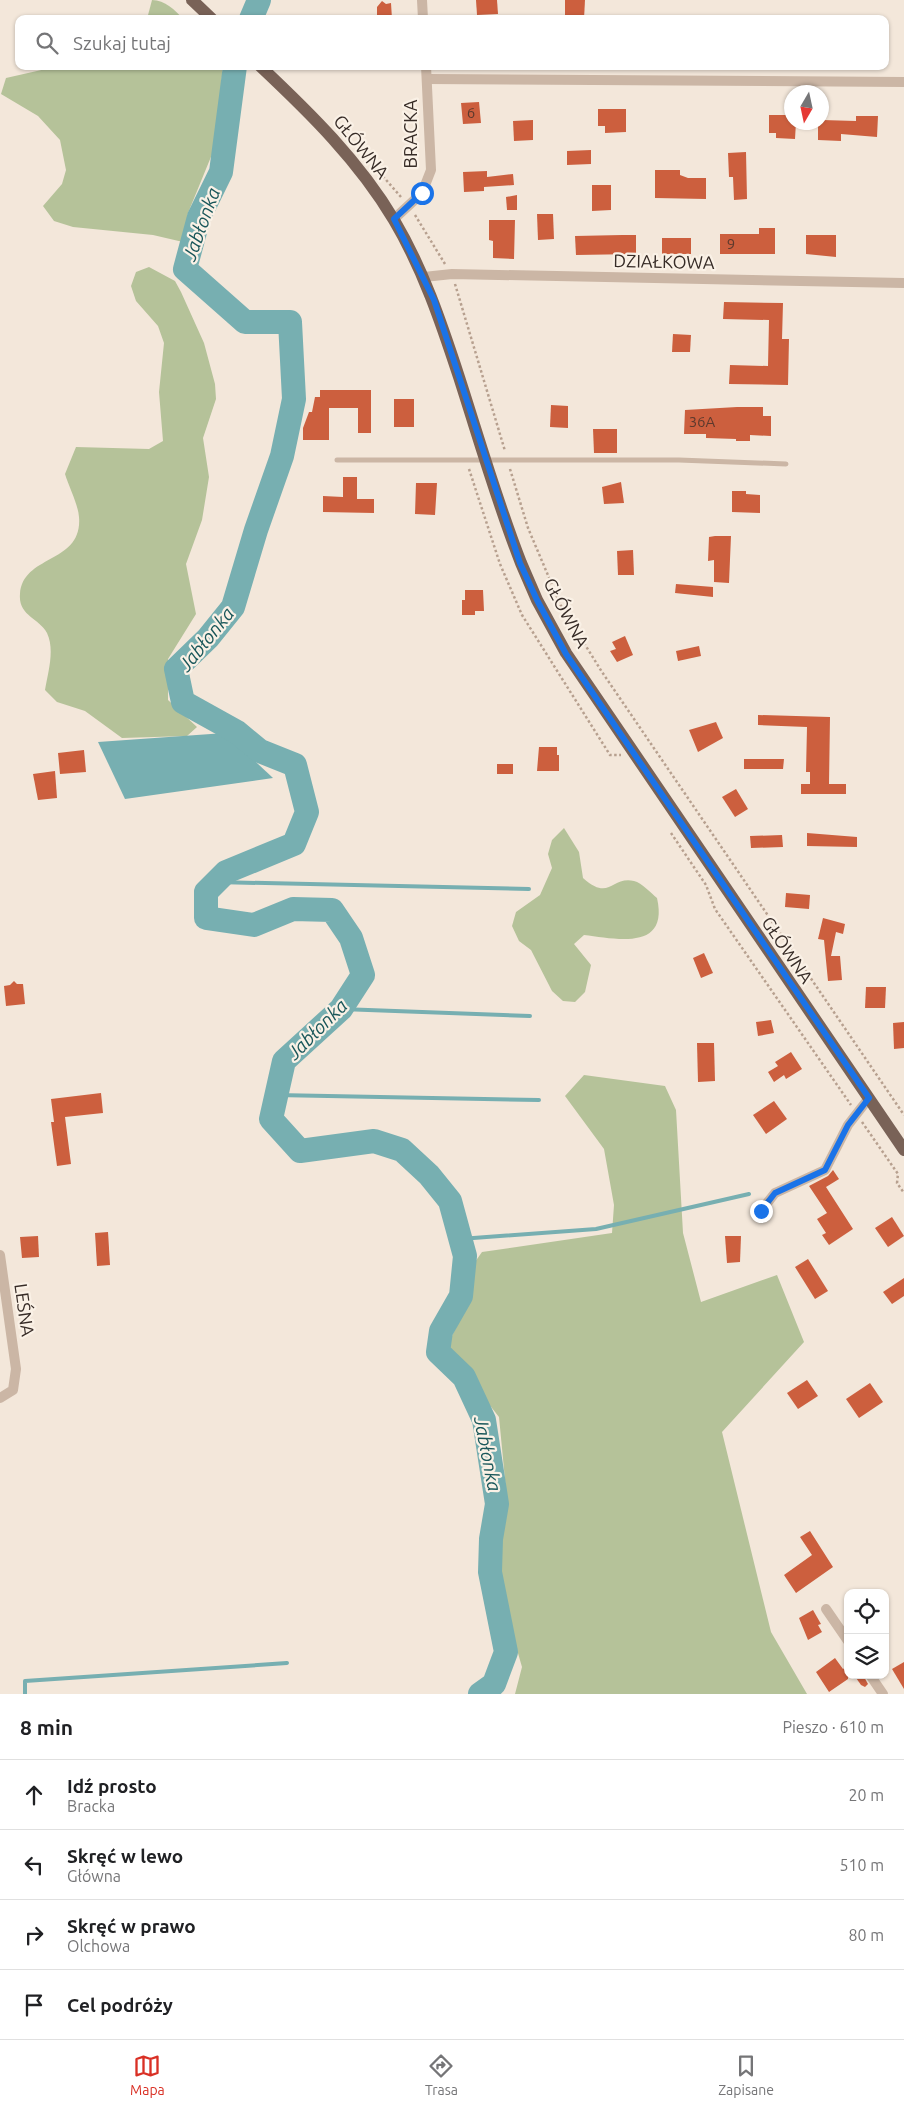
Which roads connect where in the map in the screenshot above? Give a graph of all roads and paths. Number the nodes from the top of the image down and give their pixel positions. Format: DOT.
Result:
graph roads {
  1 [pos="192,0"];
  2 [pos="422,0"];
  3 [pos="208,15"];
  4 [pos="423,15"];
  5 [pos="264,70"];
  6 [pos="426,70"];
  7 [pos="427,79"];
  8 [pos="904,82"];
  9 [pos="408,204"];
  10 [pos="394,219"];
  11 [pos="452,274"];
  12 [pos="424,277"];
  13 [pos="904,282"];
  14 [pos="507,458"];
  15 [pos="485,459"];
  16 [pos="337,460"];
  17 [pos="786,464"];
  18 [pos="869,1098"];
  19 [pos="904,1116"];
  20 [pos="904,1150"];
  21 [pos="761,1211"];
  22 [pos="0,1255"];
  23 [pos="0,1398"];
  24 [pos="826,1609"];
  25 [pos="844,1635"];
  26 [pos="873,1679"];
  27 [pos="883,1694"];
  1 -- 3 [label="main road"];
  2 -- 4 [label="street"];
  5 -- 10 [label="main road, GŁÓWNA"];
  6 -- 7 [label="street, BRACKA"];
  7 -- 8 [label="street"];
  7 -- 9 [label="street, BRACKA"];
  9 -- 10 [label="street, BRACKA"];
  9 -- 11 [label="path"];
  10 -- 12 [label="main road, GŁÓWNA"];
  11 -- 12 [label="street, DZIAŁKOWA"];
  11 -- 13 [label="street, DZIAŁKOWA"];
  11 -- 14 [label="path"];
  12 -- 15 [label="main road, GŁÓWNA"];
  14 -- 15 [label="lane"];
  14 -- 17 [label="lane"];
  14 -- 19 [label="path"];
  15 -- 16 [label="lane"];
  15 -- 18 [label="main road, GŁÓWNA"];
  18 -- 20 [label="main road, GŁÓWNA"];
  18 -- 21 [label="street"];
  22 -- 23 [label="street, LEŚNA"];
  24 -- 25 [label="street"];
  26 -- 27 [label="street"];
}
